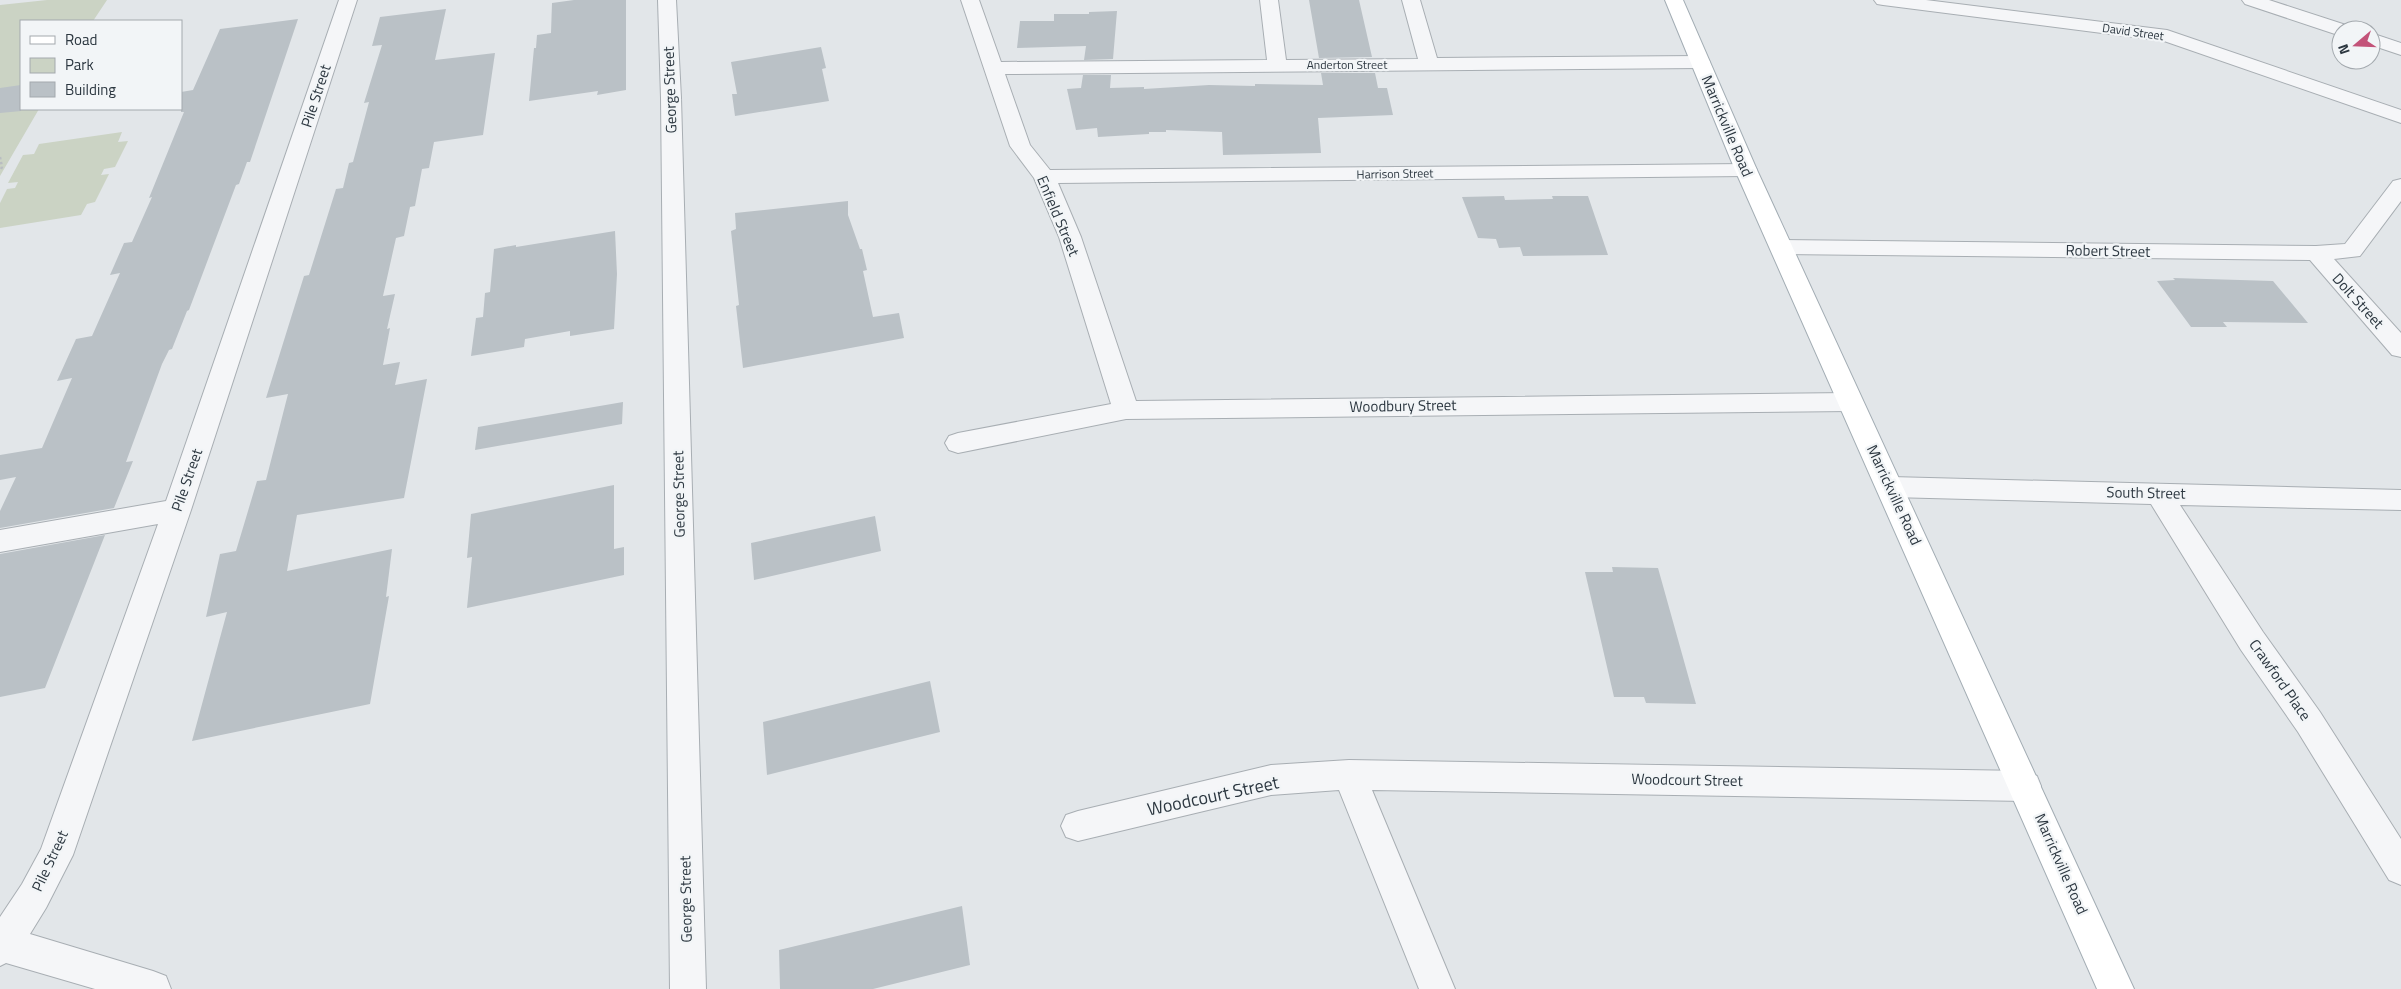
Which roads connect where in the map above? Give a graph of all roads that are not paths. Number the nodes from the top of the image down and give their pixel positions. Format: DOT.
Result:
graph roads {
  1 [pos="348,0"];
  2 [pos="667,0"];
  3 [pos="970,0"];
  4 [pos="1269,0"];
  5 [pos="1411,0"];
  6 [pos="1674,0"];
  7 [pos="1883,0"];
  8 [pos="2252,0"];
  9 [pos="2331,26"];
  10 [pos="2381,42"];
  11 [pos="2401,49"];
  12 [pos="1700,62"];
  13 [pos="1429,64"];
  14 [pos="1277,66"];
  15 [pos="994,68"];
  16 [pos="2401,118"];
  17 [pos="1746,170"];
  18 [pos="1044,177"];
  19 [pos="2401,186"];
  20 [pos="1782,247"];
  21 [pos="2316,253"];
  22 [pos="2401,349"];
  23 [pos="1850,402"];
  24 [pos="1126,410"];
  25 [pos="958,443"];
  26 [pos="1890,487"];
  27 [pos="2158,493"];
  28 [pos="2401,500"];
  29 [pos="177,510"];
  30 [pos="0,541"];
  31 [pos="1349,775"];
  32 [pos="2025,786"];
  33 [pos="1078,826"];
  34 [pos="2401,869"];
  35 [pos="1,945"];
  36 [pos="153,989"];
  37 [pos="688,989"];
  38 [pos="1437,989"];
  39 [pos="2116,989"];
  1 -- 29 [label="street, Pile Street"];
  2 -- 37 [label="street, George Street"];
  3 -- 15 [label="street, Enfield Street"];
  4 -- 14 [label="street"];
  5 -- 13 [label="street"];
  6 -- 12 [label="main road, Marrickville Road"];
  7 -- 16 [label="street, David Street"];
  8 -- 9 [label="street"];
  10 -- 11 [label="street"];
  12 -- 13 [label="street, Anderton Street"];
  12 -- 17 [label="main road, Marrickville Road"];
  13 -- 14 [label="street, Anderton Street"];
  14 -- 15 [label="street, Anderton Street"];
  15 -- 18 [label="street, Enfield Street"];
  17 -- 18 [label="street, Harrison Street"];
  17 -- 20 [label="main road, Marrickville Road"];
  18 -- 24 [label="street, Enfield Street"];
  19 -- 21 [label="street, Robert Street"];
  20 -- 21 [label="street, Robert Street"];
  20 -- 23 [label="main road, Marrickville Road"];
  21 -- 22 [label="street, Dolt Street"];
  23 -- 24 [label="street, Woodbury Street"];
  23 -- 26 [label="main road, Marrickville Road"];
  24 -- 25 [label="street, Woodbury Street"];
  26 -- 27 [label="street, South Street"];
  26 -- 32 [label="main road, Marrickville Road"];
  27 -- 28 [label="street, South Street"];
  27 -- 34 [label="street, Crawford Place"];
  29 -- 30 [label="street"];
  29 -- 35 [label="street, Pile Street"];
  31 -- 32 [label="street, Woodcourt Street"];
  31 -- 33 [label="street, Woodcourt Street"];
  31 -- 38 [label="street"];
  32 -- 39 [label="main road, Marrickville Road"];
  35 -- 36 [label="street"];
}
